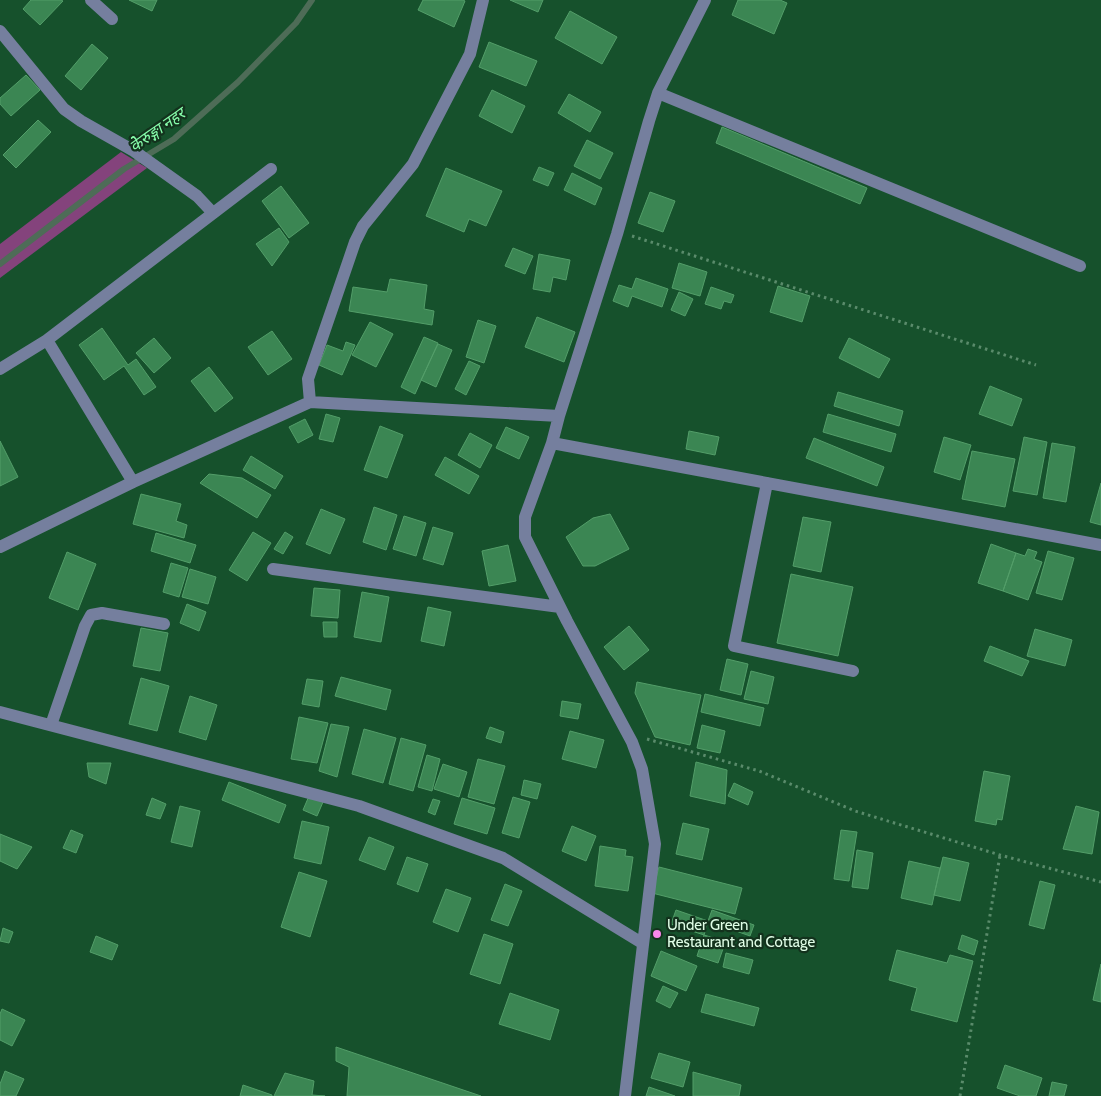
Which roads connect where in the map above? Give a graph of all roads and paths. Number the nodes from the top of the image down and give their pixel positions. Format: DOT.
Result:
graph roads {
  1 [pos="91,0"];
  2 [pos="483,0"];
  3 [pos="699,2"];
  4 [pos="112,19"];
  5 [pos="0,31"];
  6 [pos="658,93"];
  7 [pos="271,169"];
  8 [pos="213,213"];
  9 [pos="617,234"];
  10 [pos="1080,266"];
  11 [pos="47,340"];
  12 [pos="1036,365"];
  13 [pos="0,369"];
  14 [pos="310,402"];
  15 [pos="559,416"];
  16 [pos="552,444"];
  17 [pos="133,482"];
  18 [pos="767,483"];
  19 [pos="1101,545"];
  20 [pos="0,547"];
  21 [pos="273,569"];
  22 [pos="560,607"];
  23 [pos="164,624"];
  24 [pos="854,671"];
  25 [pos="0,712"];
  26 [pos="51,725"];
  27 [pos="632,742"];
  28 [pos="1000,855"];
  29 [pos="1101,882"];
  30 [pos="642,943"];
  31 [pos="625,1096"];
  32 [pos="960,1096"];
  1 -- 4 [label="street"];
  2 -- 14 [label="street"];
  3 -- 6 [label="street"];
  5 -- 8 [label="street"];
  6 -- 9 [label="street"];
  6 -- 10 [label="street"];
  7 -- 8 [label="street"];
  8 -- 11 [label="street"];
  9 -- 12 [label="path"];
  9 -- 15 [label="street"];
  11 -- 13 [label="street"];
  11 -- 17 [label="street"];
  14 -- 15 [label="street"];
  14 -- 17 [label="street"];
  15 -- 16 [label="street"];
  16 -- 18 [label="street"];
  16 -- 22 [label="street"];
  17 -- 20 [label="street"];
  18 -- 19 [label="street"];
  18 -- 24 [label="street"];
  21 -- 22 [label="street"];
  22 -- 27 [label="street"];
  23 -- 26 [label="street"];
  25 -- 26 [label="street"];
  26 -- 30 [label="street"];
  27 -- 28 [label="path"];
  27 -- 30 [label="street"];
  28 -- 29 [label="path"];
  28 -- 32 [label="path"];
  30 -- 31 [label="street"];
}
